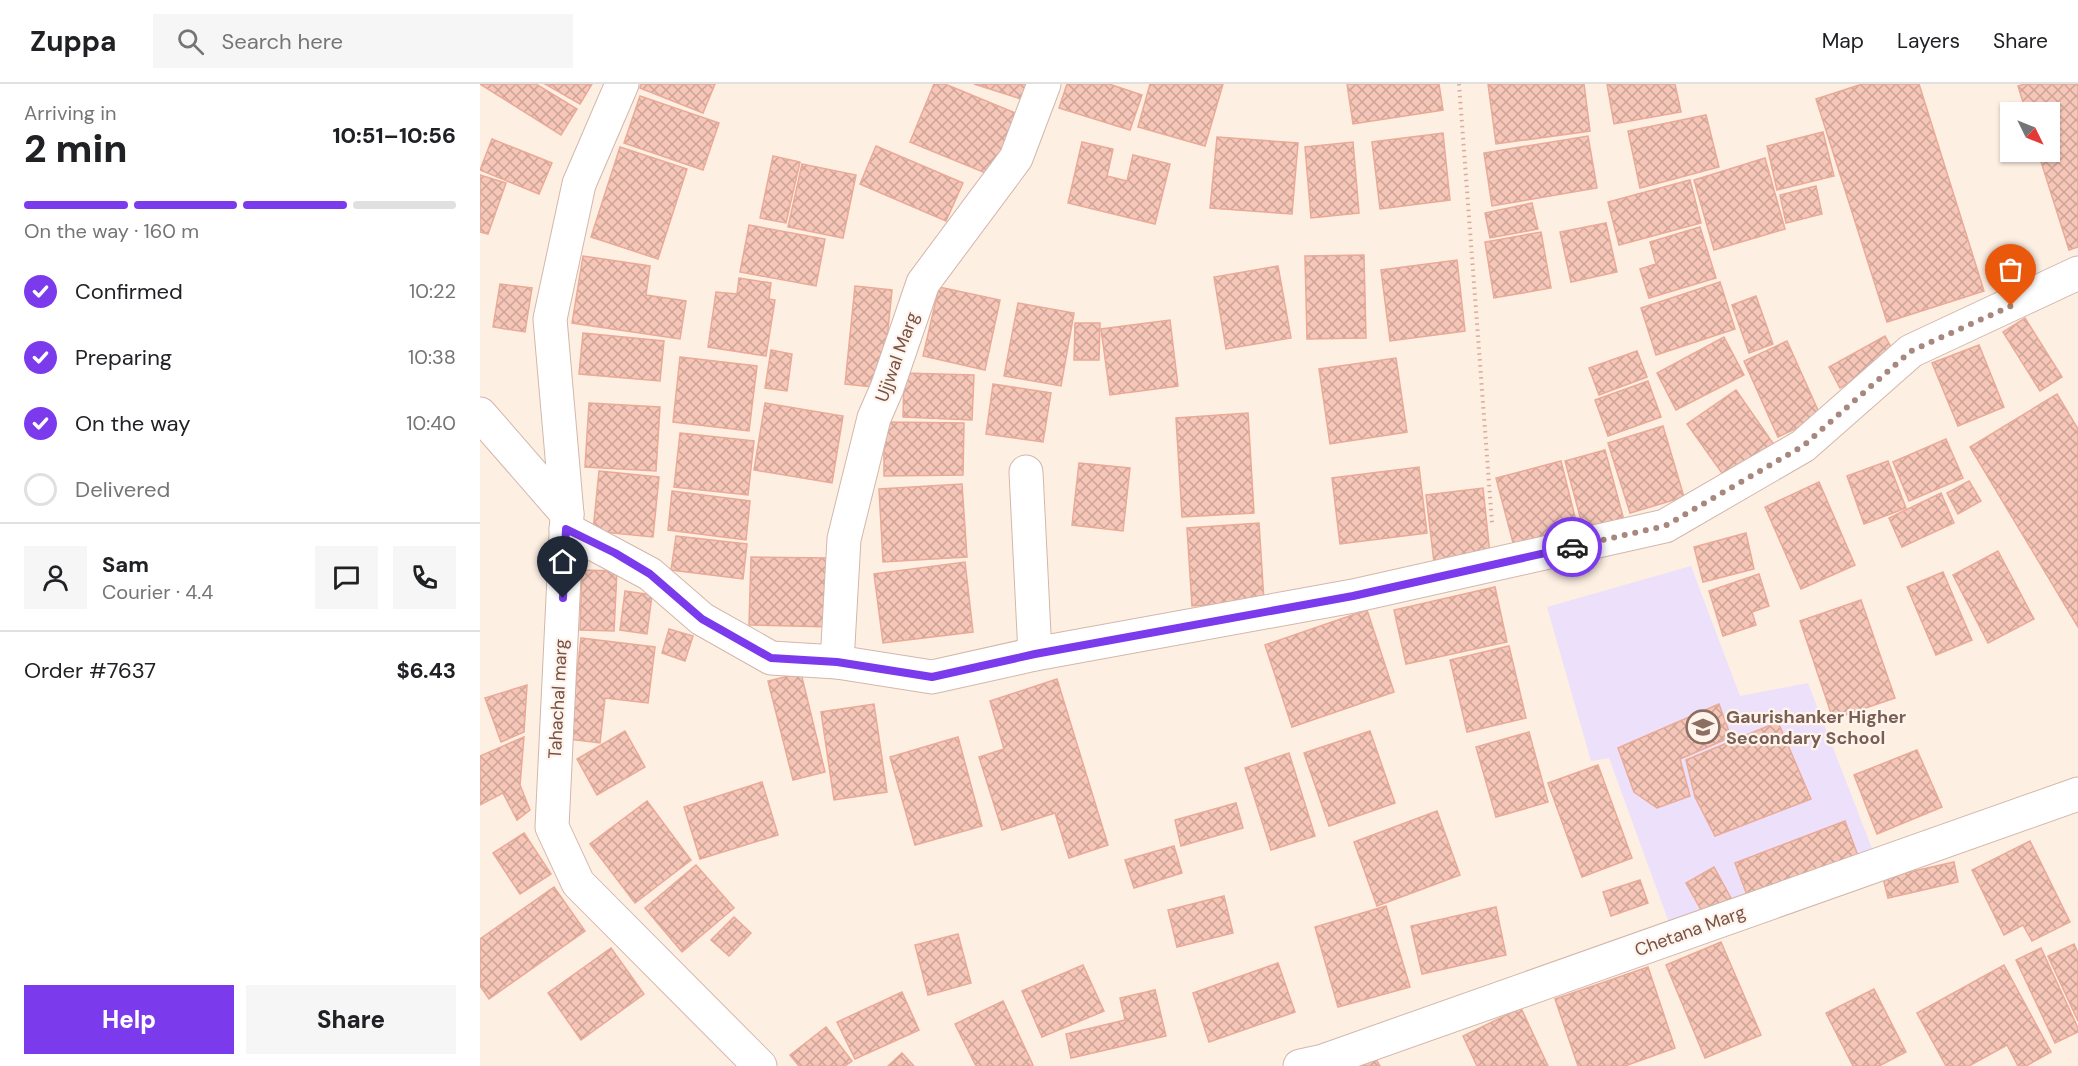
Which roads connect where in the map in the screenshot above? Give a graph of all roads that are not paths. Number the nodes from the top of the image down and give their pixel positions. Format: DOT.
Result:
graph roads {
  1 [pos="622,84"];
  2 [pos="1044,84"];
  3 [pos="2078,273"];
  4 [pos="480,414"];
  5 [pos="1026,472"];
  6 [pos="567,521"];
  7 [pos="1035,654"];
  8 [pos="837,662"];
  9 [pos="2078,794"];
  10 [pos="760,1066"];
  11 [pos="1300,1066"];
  1 -- 6 [label="street, Tahachal marg"];
  2 -- 8 [label="street, Ujjwal Marg"];
  3 -- 7 [label="street"];
  4 -- 6 [label="street"];
  5 -- 7 [label="street"];
  6 -- 8 [label="street"];
  6 -- 10 [label="street, Tahachal marg"];
  7 -- 8 [label="street"];
  9 -- 11 [label="street, Chetana Marg"];
}
